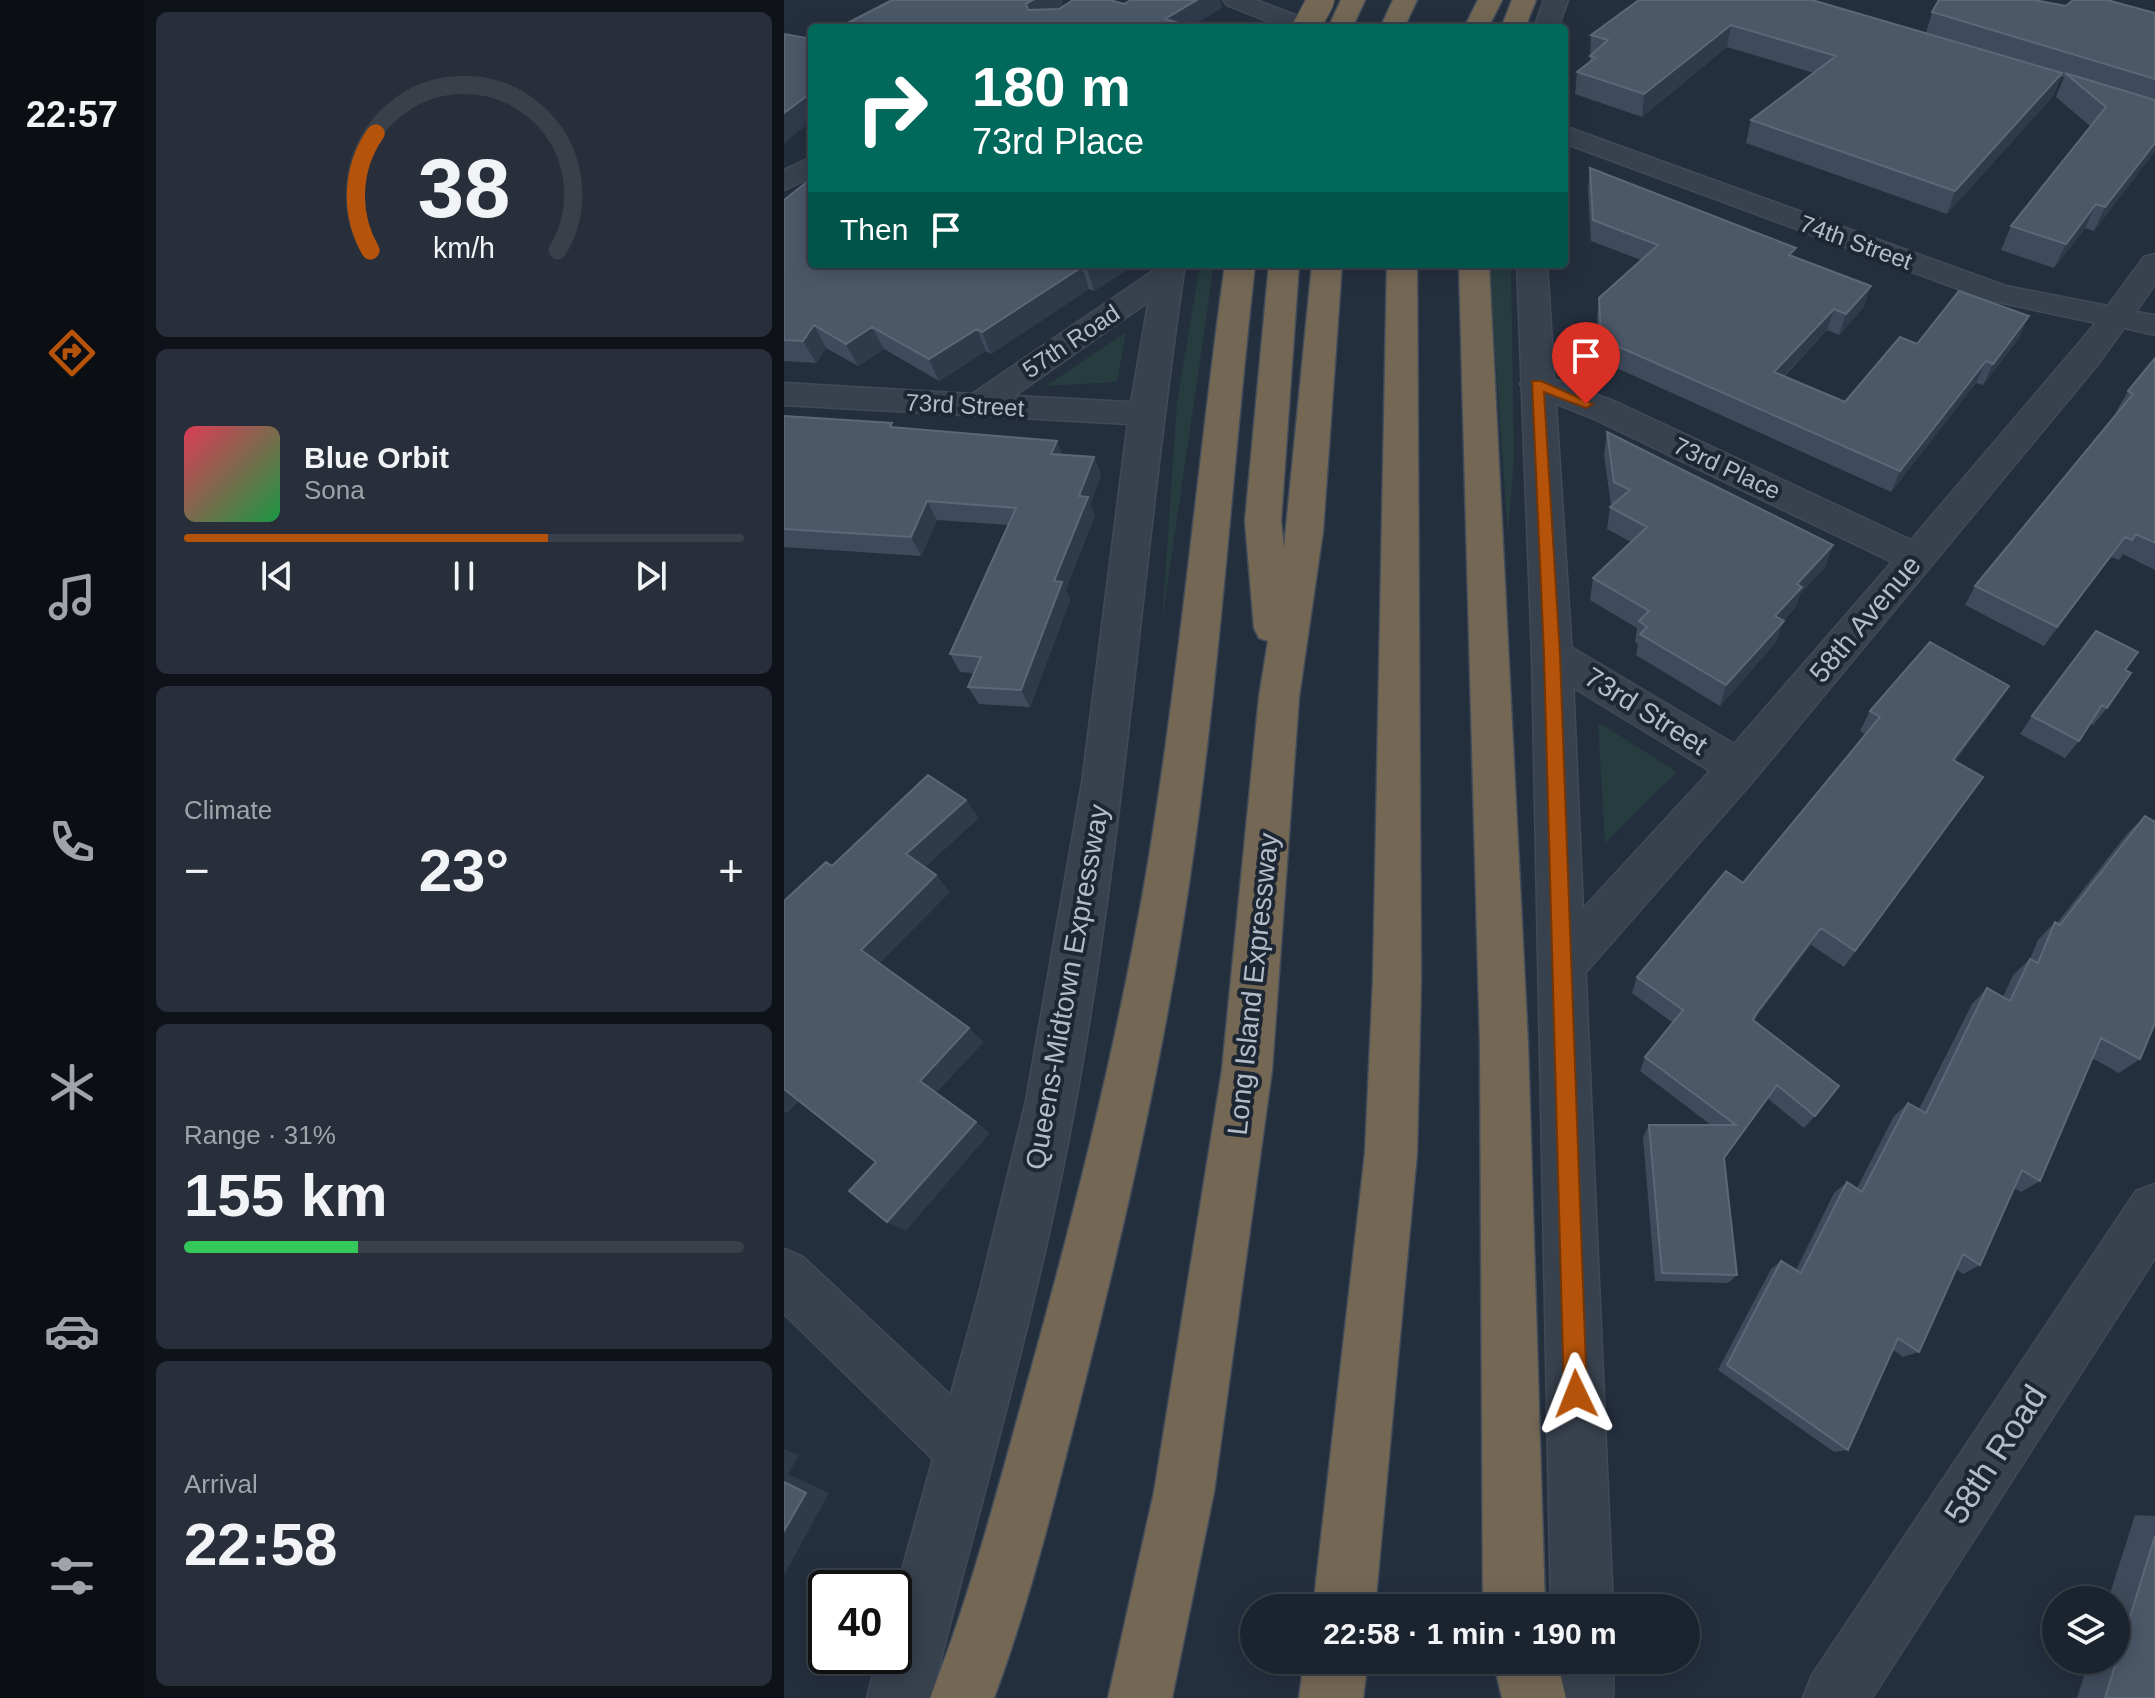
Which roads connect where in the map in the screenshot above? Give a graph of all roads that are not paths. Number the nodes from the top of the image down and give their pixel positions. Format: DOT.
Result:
graph roads {
  1 [pos="1235,0"];
  2 [pos="1321,0"];
  3 [pos="1352,0"];
  4 [pos="1490,0"];
  5 [pos="1524,0"];
  6 [pos="1556,0"];
  7 [pos="1265,20"];
  8 [pos="1286,24"];
  9 [pos="1309,24"];
  10 [pos="1342,24"];
  11 [pos="1478,24"];
  12 [pos="1515,24"];
  13 [pos="1547,24"];
  14 [pos="1568,135"];
  15 [pos="808,167"];
  16 [pos="784,182"];
  17 [pos="2155,263"];
  18 [pos="1240,268"];
  19 [pos="1284,268"];
  20 [pos="1327,268"];
  21 [pos="1402,268"];
  22 [pos="1474,268"];
  23 [pos="1532,268"];
  24 [pos="1169,270"];
  25 [pos="2116,316"];
  26 [pos="2155,325"];
  27 [pos="1536,384"];
  28 [pos="784,394"];
  29 [pos="975,407"];
  30 [pos="1146,414"];
  31 [pos="1916,558"];
  32 [pos="1552,655"];
  33 [pos="1279,697"];
  34 [pos="1739,768"];
  35 [pos="1562,965"];
  36 [pos="2155,1210"];
  37 [pos="784,1276"];
  38 [pos="965,1449"];
  39 [pos="1346,1594"];
  40 [pos="1514,1594"];
  41 [pos="1582,1594"];
  42 [pos="1334,1674"];
  43 [pos="1528,1674"];
  44 [pos="1582,1674"];
  45 [pos="899,1698"];
  46 [pos="962,1698"];
  47 [pos="1140,1698"];
  48 [pos="1331,1698"];
  49 [pos="1534,1698"];
  50 [pos="1581,1698"];
  51 [pos="1835,1698"];
  1 -- 7 [label="street"];
  2 -- 9 [label="highway, bridge"];
  3 -- 10 [label="highway"];
  4 -- 11 [label="highway"];
  5 -- 12 [label="highway"];
  6 -- 13 [label="street"];
  7 -- 8 [label="street"];
  14 -- 25 [label="street, 74th Street"];
  15 -- 16 [label="street"];
  17 -- 25 [label="street, 58th Avenue"];
  18 -- 46 [label="highway"];
  19 -- 33 [label="highway"];
  20 -- 33 [label="highway, Long Island Expressway"];
  21 -- 39 [label="highway"];
  22 -- 40 [label="highway"];
  23 -- 27 [label="street"];
  24 -- 29 [label="street, 57th Road"];
  24 -- 30 [label="street, Queens-Midtown Expressway"];
  25 -- 26 [label="street, 74th Street"];
  25 -- 31 [label="street, 58th Avenue"];
  27 -- 31 [label="street, 73rd Place"];
  27 -- 32 [label="street"];
  28 -- 29 [label="street, 73rd Street"];
  29 -- 30 [label="street, 73rd Street"];
  30 -- 38 [label="street, Queens-Midtown Expressway"];
  31 -- 34 [label="street, 58th Avenue"];
  32 -- 34 [label="street, 73rd Street"];
  32 -- 35 [label="street"];
  33 -- 47 [label="highway, Long Island Expressway"];
  34 -- 35 [label="street, 58th Avenue"];
  35 -- 41 [label="street"];
  36 -- 51 [label="street, 58th Road"];
  37 -- 38 [label="street"];
  38 -- 45 [label="street, Queens-Midtown Expressway"];
  42 -- 48 [label="highway"];
  43 -- 49 [label="highway"];
  44 -- 50 [label="street"];
}
